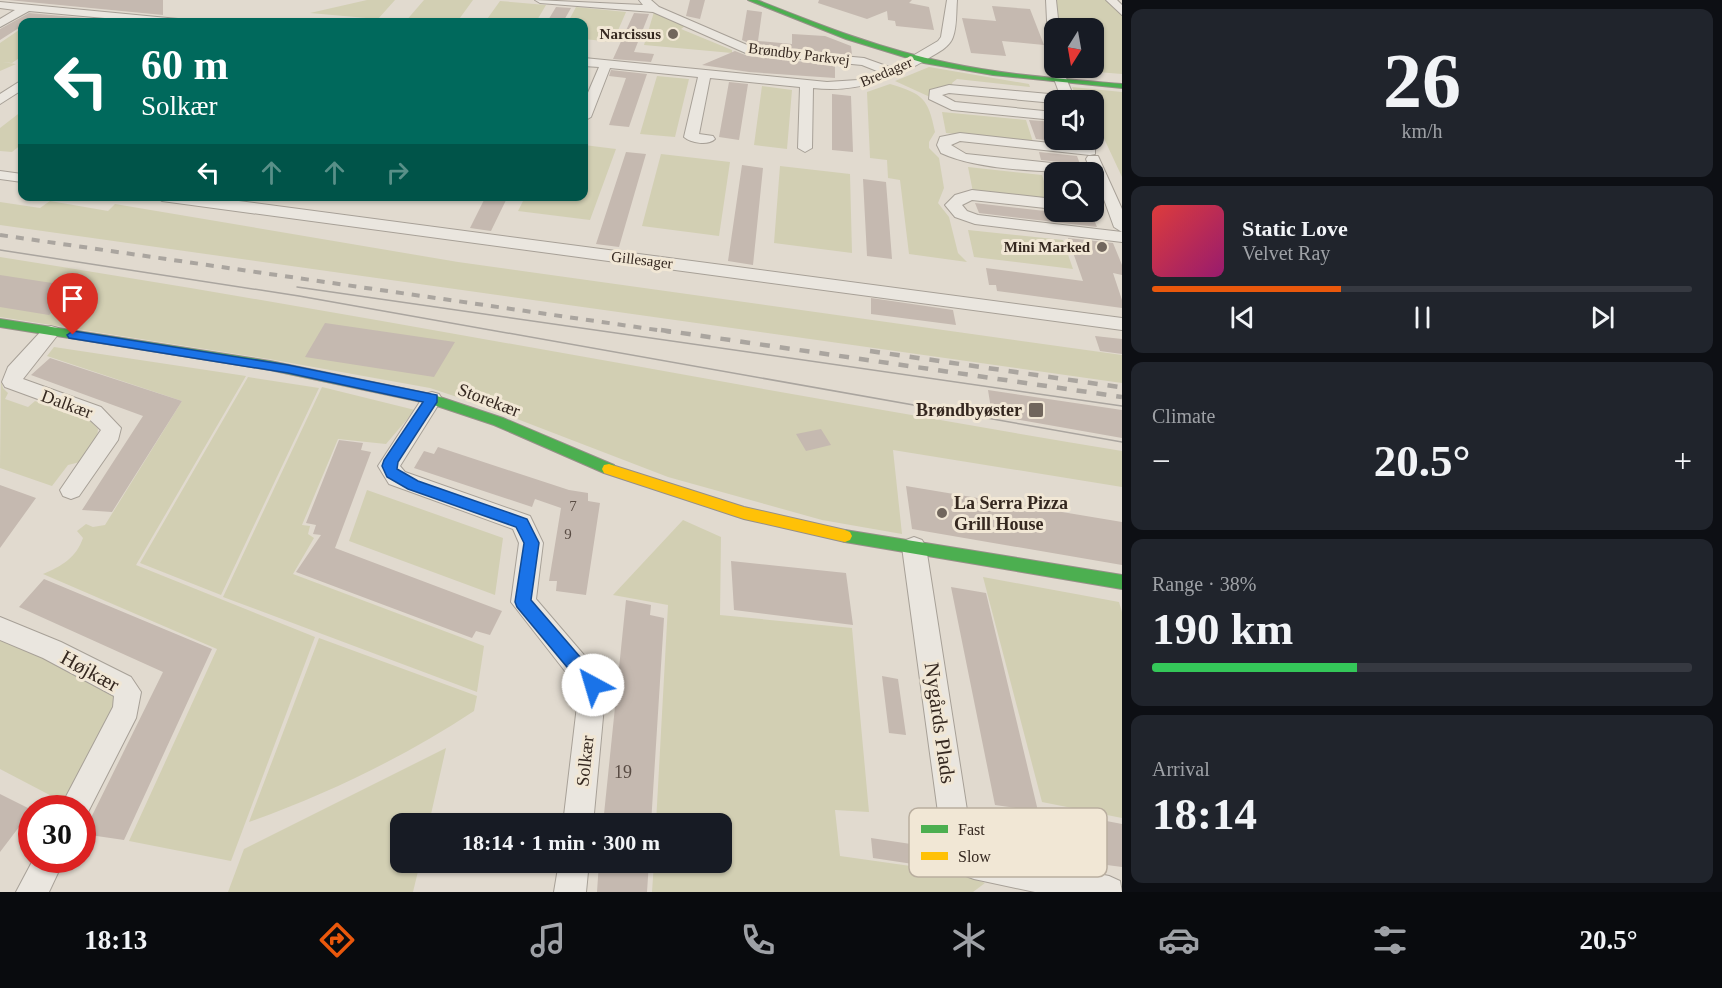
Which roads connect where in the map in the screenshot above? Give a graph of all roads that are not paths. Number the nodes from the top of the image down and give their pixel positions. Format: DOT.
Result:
graph roads {
  1 [pos="82,0"];
  2 [pos="540,0"];
  3 [pos="644,0"];
  4 [pos="751,0"];
  5 [pos="770,0"];
  6 [pos="952,0"];
  7 [pos="1052,0"];
  8 [pos="1111,0"];
  9 [pos="0,5"];
  10 [pos="26,8"];
  11 [pos="656,9"];
  12 [pos="64,12"];
  13 [pos="1122,12"];
  14 [pos="100,15"];
  15 [pos="96,18"];
  16 [pos="133,18"];
  17 [pos="1053,18"];
  18 [pos="0,24"];
  19 [pos="924,56"];
  20 [pos="588,62"];
  21 [pos="606,64"];
  22 [pos="892,72"];
  23 [pos="1044,72"];
  24 [pos="705,74"];
  25 [pos="1080,78"];
  26 [pos="1104,78"];
  27 [pos="1122,79"];
  28 [pos="807,84"];
  29 [pos="1122,86"];
  30 [pos="18,87"];
  31 [pos="1044,98"];
  32 [pos="0,100"];
  33 [pos="588,107"];
  34 [pos="1044,115"];
  35 [pos="588,122"];
  36 [pos="598,123"];
  37 [pos="708,139"];
  38 [pos="1044,142"];
  39 [pos="805,148"];
  40 [pos="1044,166"];
  41 [pos="0,175"];
  42 [pos="18,177"];
  43 [pos="1104,186"];
  44 [pos="200,201"];
  45 [pos="1044,203"];
  46 [pos="1104,209"];
  47 [pos="1115,211"];
  48 [pos="1122,227"];
  49 [pos="1122,237"];
  50 [pos="0,323"];
  51 [pos="1122,324"];
  52 [pos="51,332"];
  53 [pos="432,399"];
  54 [pos="71,490"];
  55 [pos="914,547"];
  56 [pos="1122,582"];
  57 [pos="0,628"];
  58 [pos="82,795"];
  59 [pos="952,808"];
  60 [pos="579,813"];
  61 [pos="42,873"];
  62 [pos="573,873"];
  63 [pos="1037,877"];
  64 [pos="32,892"];
  65 [pos="570,892"];
  66 [pos="1109,892"];
  1 -- 12 [label="street"];
  2 -- 11 [label="street"];
  3 -- 11 [label="street, Brøndby Parkvej"];
  4 -- 19 [label="street"];
  5 -- 19 [label="street"];
  6 -- 19 [label="street"];
  7 -- 17 [label="street"];
  8 -- 13 [label="street"];
  9 -- 10 [label="street"];
  10 -- 12 [label="street"];
  10 -- 18 [label="street"];
  11 -- 22 [label="street, Brøndby Parkvej"];
  12 -- 14 [label="street"];
  14 -- 15 [label="street"];
  14 -- 16 [label="street"];
  19 -- 22 [label="street, Bredager"];
  19 -- 23 [label="street"];
  20 -- 21 [label="street, Bredager"];
  21 -- 24 [label="street, Bredager"];
  21 -- 33 [label="street"];
  22 -- 28 [label="street, Bredager"];
  24 -- 28 [label="street, Bredager"];
  24 -- 37 [label="street"];
  25 -- 29 [label="street"];
  26 -- 27 [label="street"];
  28 -- 39 [label="street"];
  30 -- 32 [label="street"];
  31 -- 34 [label="street"];
  35 -- 36 [label="street"];
  38 -- 40 [label="street"];
  41 -- 42 [label="street"];
  43 -- 47 [label="street"];
  44 -- 51 [label="street, Gillesager"];
  45 -- 49 [label="street"];
  46 -- 47 [label="street"];
  47 -- 48 [label="street"];
  50 -- 52 [label="street, Storekær"];
  52 -- 53 [label="street, Storekær"];
  52 -- 54 [label="street, Dalkær"];
  53 -- 55 [label="street, Storekær"];
  53 -- 60 [label="street, Solkær"];
  55 -- 56 [label="street"];
  55 -- 59 [label="street, Nygårds Plads"];
  57 -- 58 [label="street, Højkær"];
  61 -- 64 [label="street"];
  62 -- 65 [label="street"];
  63 -- 66 [label="street, Nygårds Plads"];
}
